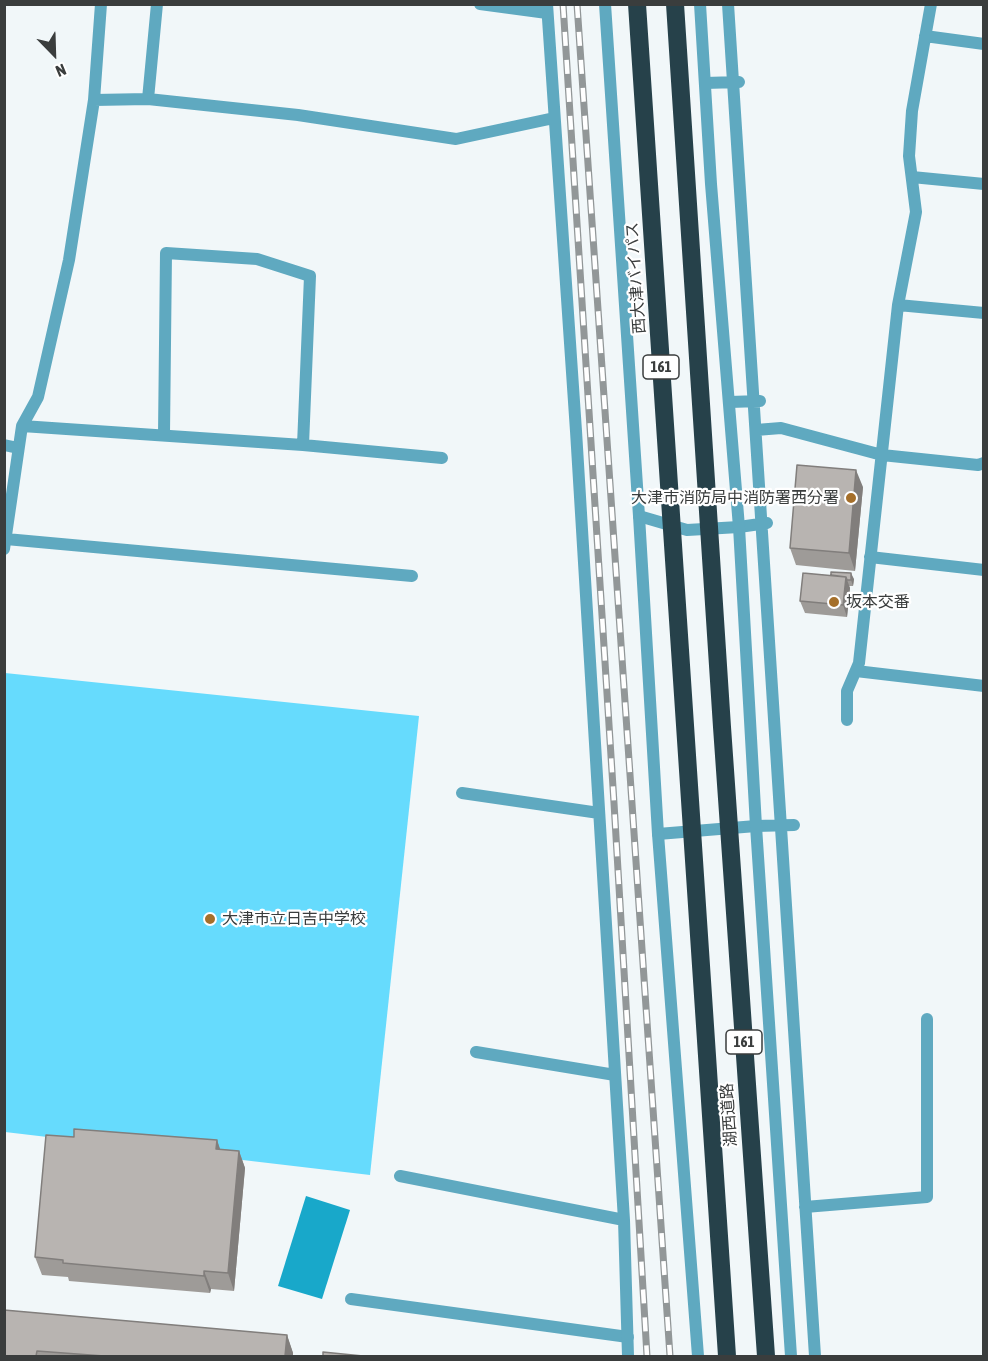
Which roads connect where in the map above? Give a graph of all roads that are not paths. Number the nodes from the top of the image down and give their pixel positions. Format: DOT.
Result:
graph roads {
  1 [pos="101,4"];
  2 [pos="157,4"];
  3 [pos="480,4"];
  4 [pos="605,4"];
  5 [pos="637,4"];
  6 [pos="675,4"];
  7 [pos="700,4"];
  8 [pos="728,4"];
  9 [pos="931,4"];
  10 [pos="547,8"];
  11 [pos="925,36"];
  12 [pos="984,44"];
  13 [pos="736,82"];
  14 [pos="705,83"];
  15 [pos="148,99"];
  16 [pos="94,100"];
  17 [pos="554,118"];
  18 [pos="912,177"];
  19 [pos="984,184"];
  20 [pos="898,305"];
  21 [pos="984,314"];
  22 [pos="757,401"];
  23 [pos="730,402"];
  24 [pos="22,426"];
  25 [pos="756,430"];
  26 [pos="164,434"];
  27 [pos="303,445"];
  28 [pos="4,446"];
  29 [pos="18,447"];
  30 [pos="882,455"];
  31 [pos="442,458"];
  32 [pos="984,463"];
  33 [pos="639,516"];
  34 [pos="764,524"];
  35 [pos="739,527"];
  36 [pos="5,544"];
  37 [pos="870,558"];
  38 [pos="984,570"];
  39 [pos="412,576"];
  40 [pos="856,670"];
  41 [pos="984,686"];
  42 [pos="847,720"];
  43 [pos="686,729"];
  44 [pos="462,793"];
  45 [pos="599,813"];
  46 [pos="780,825"];
  47 [pos="794,825"];
  48 [pos="756,826"];
  49 [pos="658,834"];
  50 [pos="927,1019"];
  51 [pos="476,1052"];
  52 [pos="615,1074"];
  53 [pos="400,1176"];
  54 [pos="805,1207"];
  55 [pos="624,1220"];
  56 [pos="351,1299"];
  57 [pos="628,1337"];
  58 [pos="628,1356"];
  59 [pos="698,1356"];
  60 [pos="727,1356"];
  61 [pos="766,1356"];
  62 [pos="791,1356"];
  63 [pos="816,1356"];
  1 -- 16 [label="street"];
  2 -- 15 [label="street"];
  3 -- 10 [label="street"];
  4 -- 33 [label="street"];
  5 -- 43 [label="highway, 西大津バイパス / 161, bridge"];
  6 -- 61 [label="highway, 湖西道路 / 161, bridge"];
  7 -- 14 [label="street"];
  8 -- 13 [label="street"];
  9 -- 11 [label="street"];
  10 -- 17 [label="street"];
  11 -- 12 [label="street"];
  11 -- 18 [label="street"];
  13 -- 14 [label="street"];
  13 -- 22 [label="street"];
  14 -- 23 [label="street"];
  15 -- 16 [label="street"];
  15 -- 17 [label="street"];
  16 -- 24 [label="street"];
  17 -- 45 [label="street"];
  18 -- 19 [label="street"];
  18 -- 20 [label="street"];
  20 -- 21 [label="street"];
  20 -- 30 [label="street"];
  22 -- 23 [label="street"];
  22 -- 25 [label="street"];
  23 -- 35 [label="street"];
  24 -- 26 [label="street"];
  24 -- 29 [label="street"];
  25 -- 30 [label="street"];
  25 -- 34 [label="street"];
  26 -- 27 [label="street"];
  26 -- 27 [label="street"];
  27 -- 31 [label="street"];
  28 -- 29 [label="street"];
  29 -- 36 [label="street"];
  30 -- 32 [label="street"];
  30 -- 37 [label="street"];
  33 -- 35 [label="street"];
  33 -- 49 [label="street"];
  34 -- 35 [label="street"];
  34 -- 46 [label="street"];
  35 -- 48 [label="street"];
  36 -- 39 [label="street"];
  37 -- 38 [label="street"];
  37 -- 40 [label="street"];
  40 -- 41 [label="street"];
  40 -- 42 [label="street"];
  43 -- 60 [label="highway, 湖西道路 / 161, bridge"];
  44 -- 45 [label="street"];
  45 -- 52 [label="street"];
  46 -- 47 [label="street"];
  46 -- 48 [label="street"];
  46 -- 54 [label="street"];
  48 -- 49 [label="street"];
  48 -- 62 [label="street"];
  49 -- 59 [label="street"];
  50 -- 54 [label="street"];
  51 -- 52 [label="street"];
  52 -- 55 [label="street"];
  53 -- 55 [label="street"];
  54 -- 63 [label="street"];
  55 -- 57 [label="street"];
  56 -- 57 [label="street"];
  57 -- 58 [label="street"];
}
